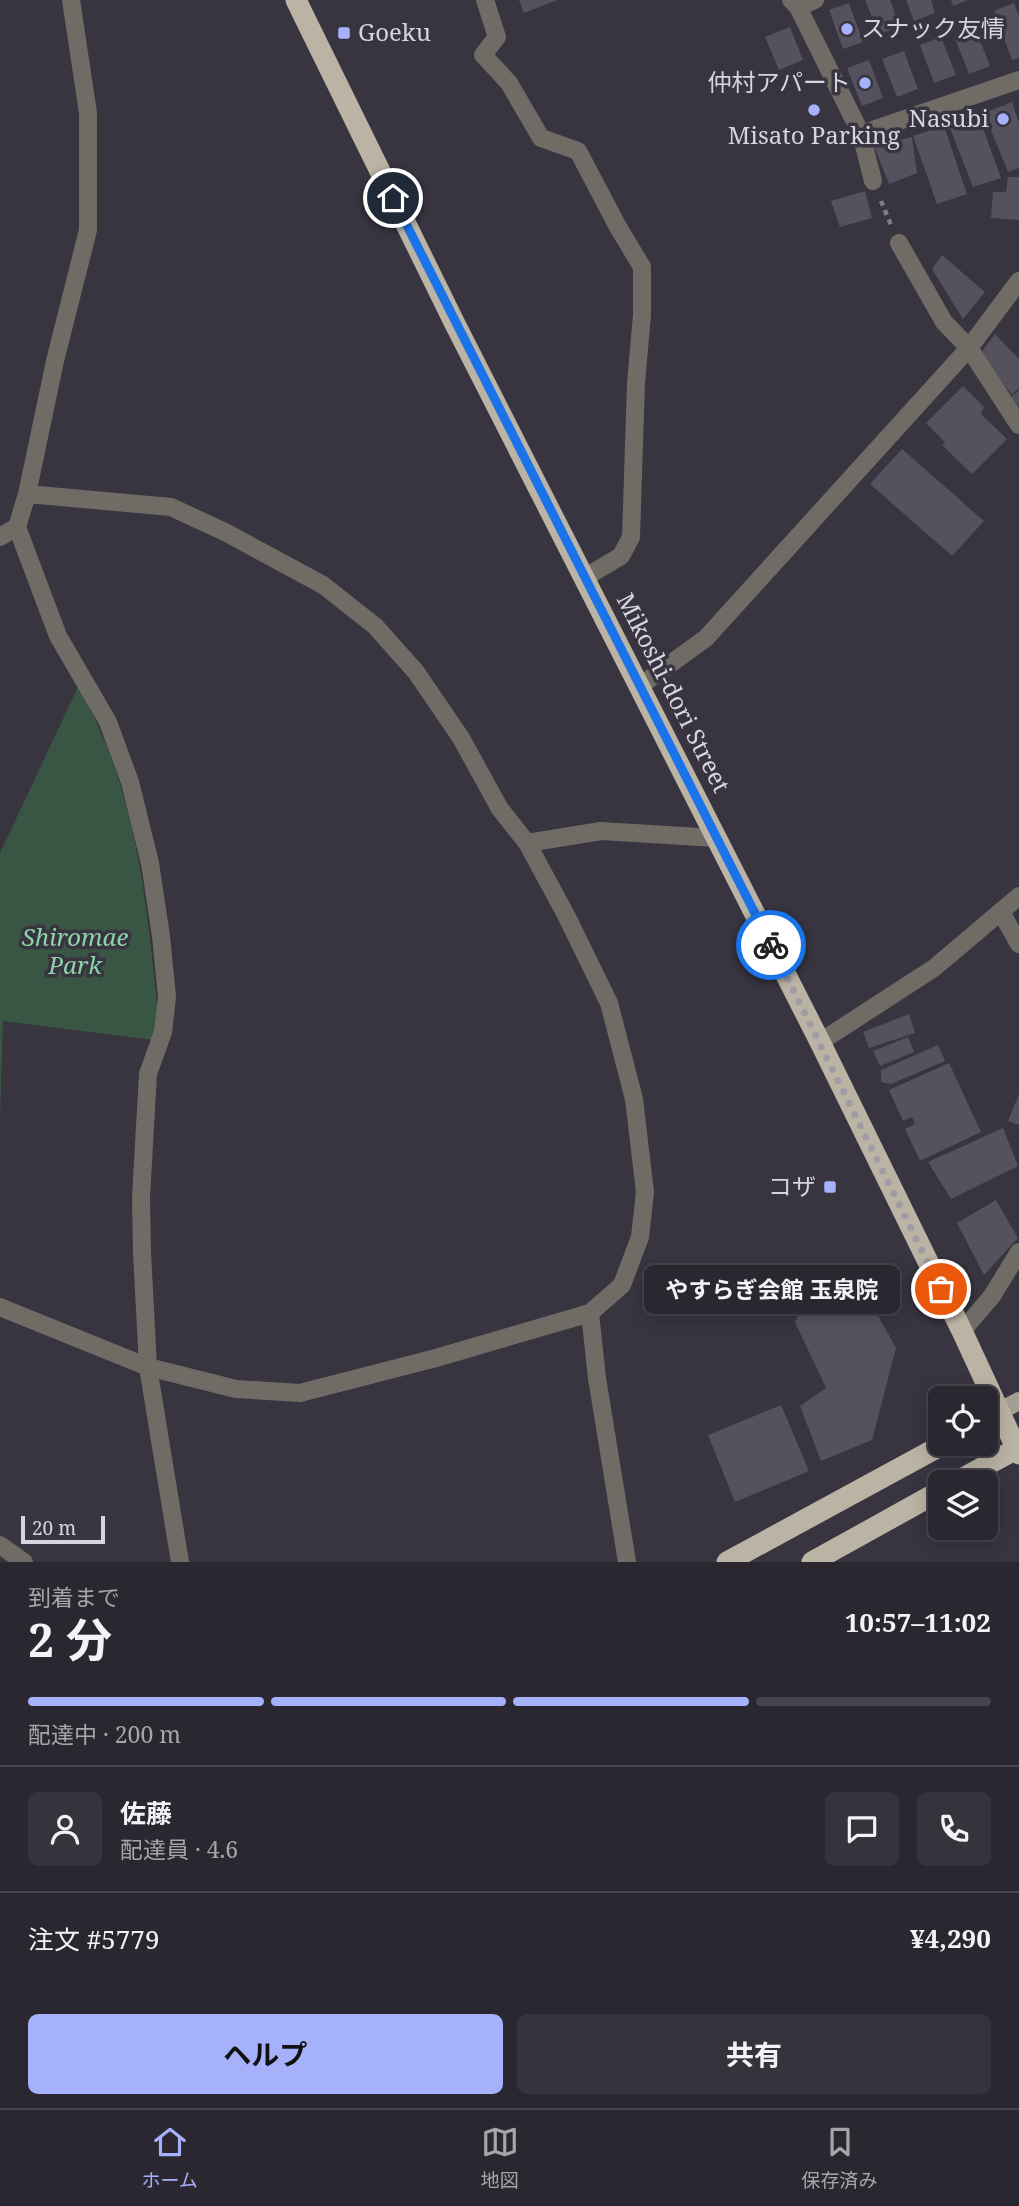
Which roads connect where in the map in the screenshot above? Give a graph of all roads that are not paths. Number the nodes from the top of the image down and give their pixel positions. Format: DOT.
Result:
graph roads {
  1 [pos="71,0"];
  2 [pos="296,0"];
  3 [pos="485,0"];
  4 [pos="815,0"];
  5 [pos="795,3"];
  6 [pos="1019,80"];
  7 [pos="861,134"];
  8 [pos="873,181"];
  9 [pos="899,243"];
  10 [pos="1019,281"];
  11 [pos="969,348"];
  12 [pos="1019,425"];
  13 [pos="27,494"];
  14 [pos="17,527"];
  15 [pos="0,537"];
  16 [pos="584,578"];
  17 [pos="640,686"];
  18 [pos="716,838"];
  19 [pos="527,843"];
  20 [pos="1019,896"];
  21 [pos="1001,912"];
  22 [pos="1019,944"];
  23 [pos="820,1042"];
  24 [pos="1019,1252"];
  25 [pos="0,1307"];
  26 [pos="590,1312"];
  27 [pos="961,1331"];
  28 [pos="148,1367"];
  29 [pos="981,1386"];
  30 [pos="1019,1401"];
  31 [pos="998,1413"];
  32 [pos="998,1424"];
  33 [pos="1018,1450"];
  34 [pos="928,1453"];
  35 [pos="979,1470"];
  36 [pos="928,1498"];
  37 [pos="0,1545"];
  38 [pos="24,1562"];
  39 [pos="180,1562"];
  40 [pos="628,1562"];
  41 [pos="727,1562"];
  42 [pos="812,1562"];
  1 -- 13 [label="street"];
  2 -- 16 [label="highway, Mikoshi-dori Street"];
  3 -- 16 [label="street"];
  4 -- 5 [label="street"];
  5 -- 7 [label="street"];
  6 -- 7 [label="street"];
  7 -- 8 [label="street"];
  9 -- 11 [label="street"];
  10 -- 11 [label="street"];
  11 -- 12 [label="street"];
  11 -- 17 [label="street"];
  13 -- 14 [label="street"];
  13 -- 19 [label="street"];
  14 -- 15 [label="street"];
  14 -- 28 [label="street"];
  16 -- 17 [label="highway, Mikoshi-dori Street"];
  17 -- 18 [label="highway, Mikoshi-dori Street"];
  18 -- 19 [label="street"];
  18 -- 23 [label="highway, Mikoshi-dori Street"];
  19 -- 26 [label="street"];
  20 -- 21 [label="street"];
  21 -- 22 [label="street"];
  21 -- 23 [label="street"];
  23 -- 27 [label="highway, Mikoshi-dori Street"];
  24 -- 27 [label="street"];
  25 -- 28 [label="street"];
  26 -- 28 [label="street"];
  26 -- 40 [label="street"];
  27 -- 29 [label="highway, Mikoshi-dori Street"];
  28 -- 39 [label="street"];
  30 -- 31 [label="main road"];
  32 -- 33 [label="highway, Mikoshi-dori Street"];
  33 -- 35 [label="highway"];
  34 -- 41 [label="highway"];
  36 -- 42 [label="highway"];
  37 -- 38 [label="street"];
}
